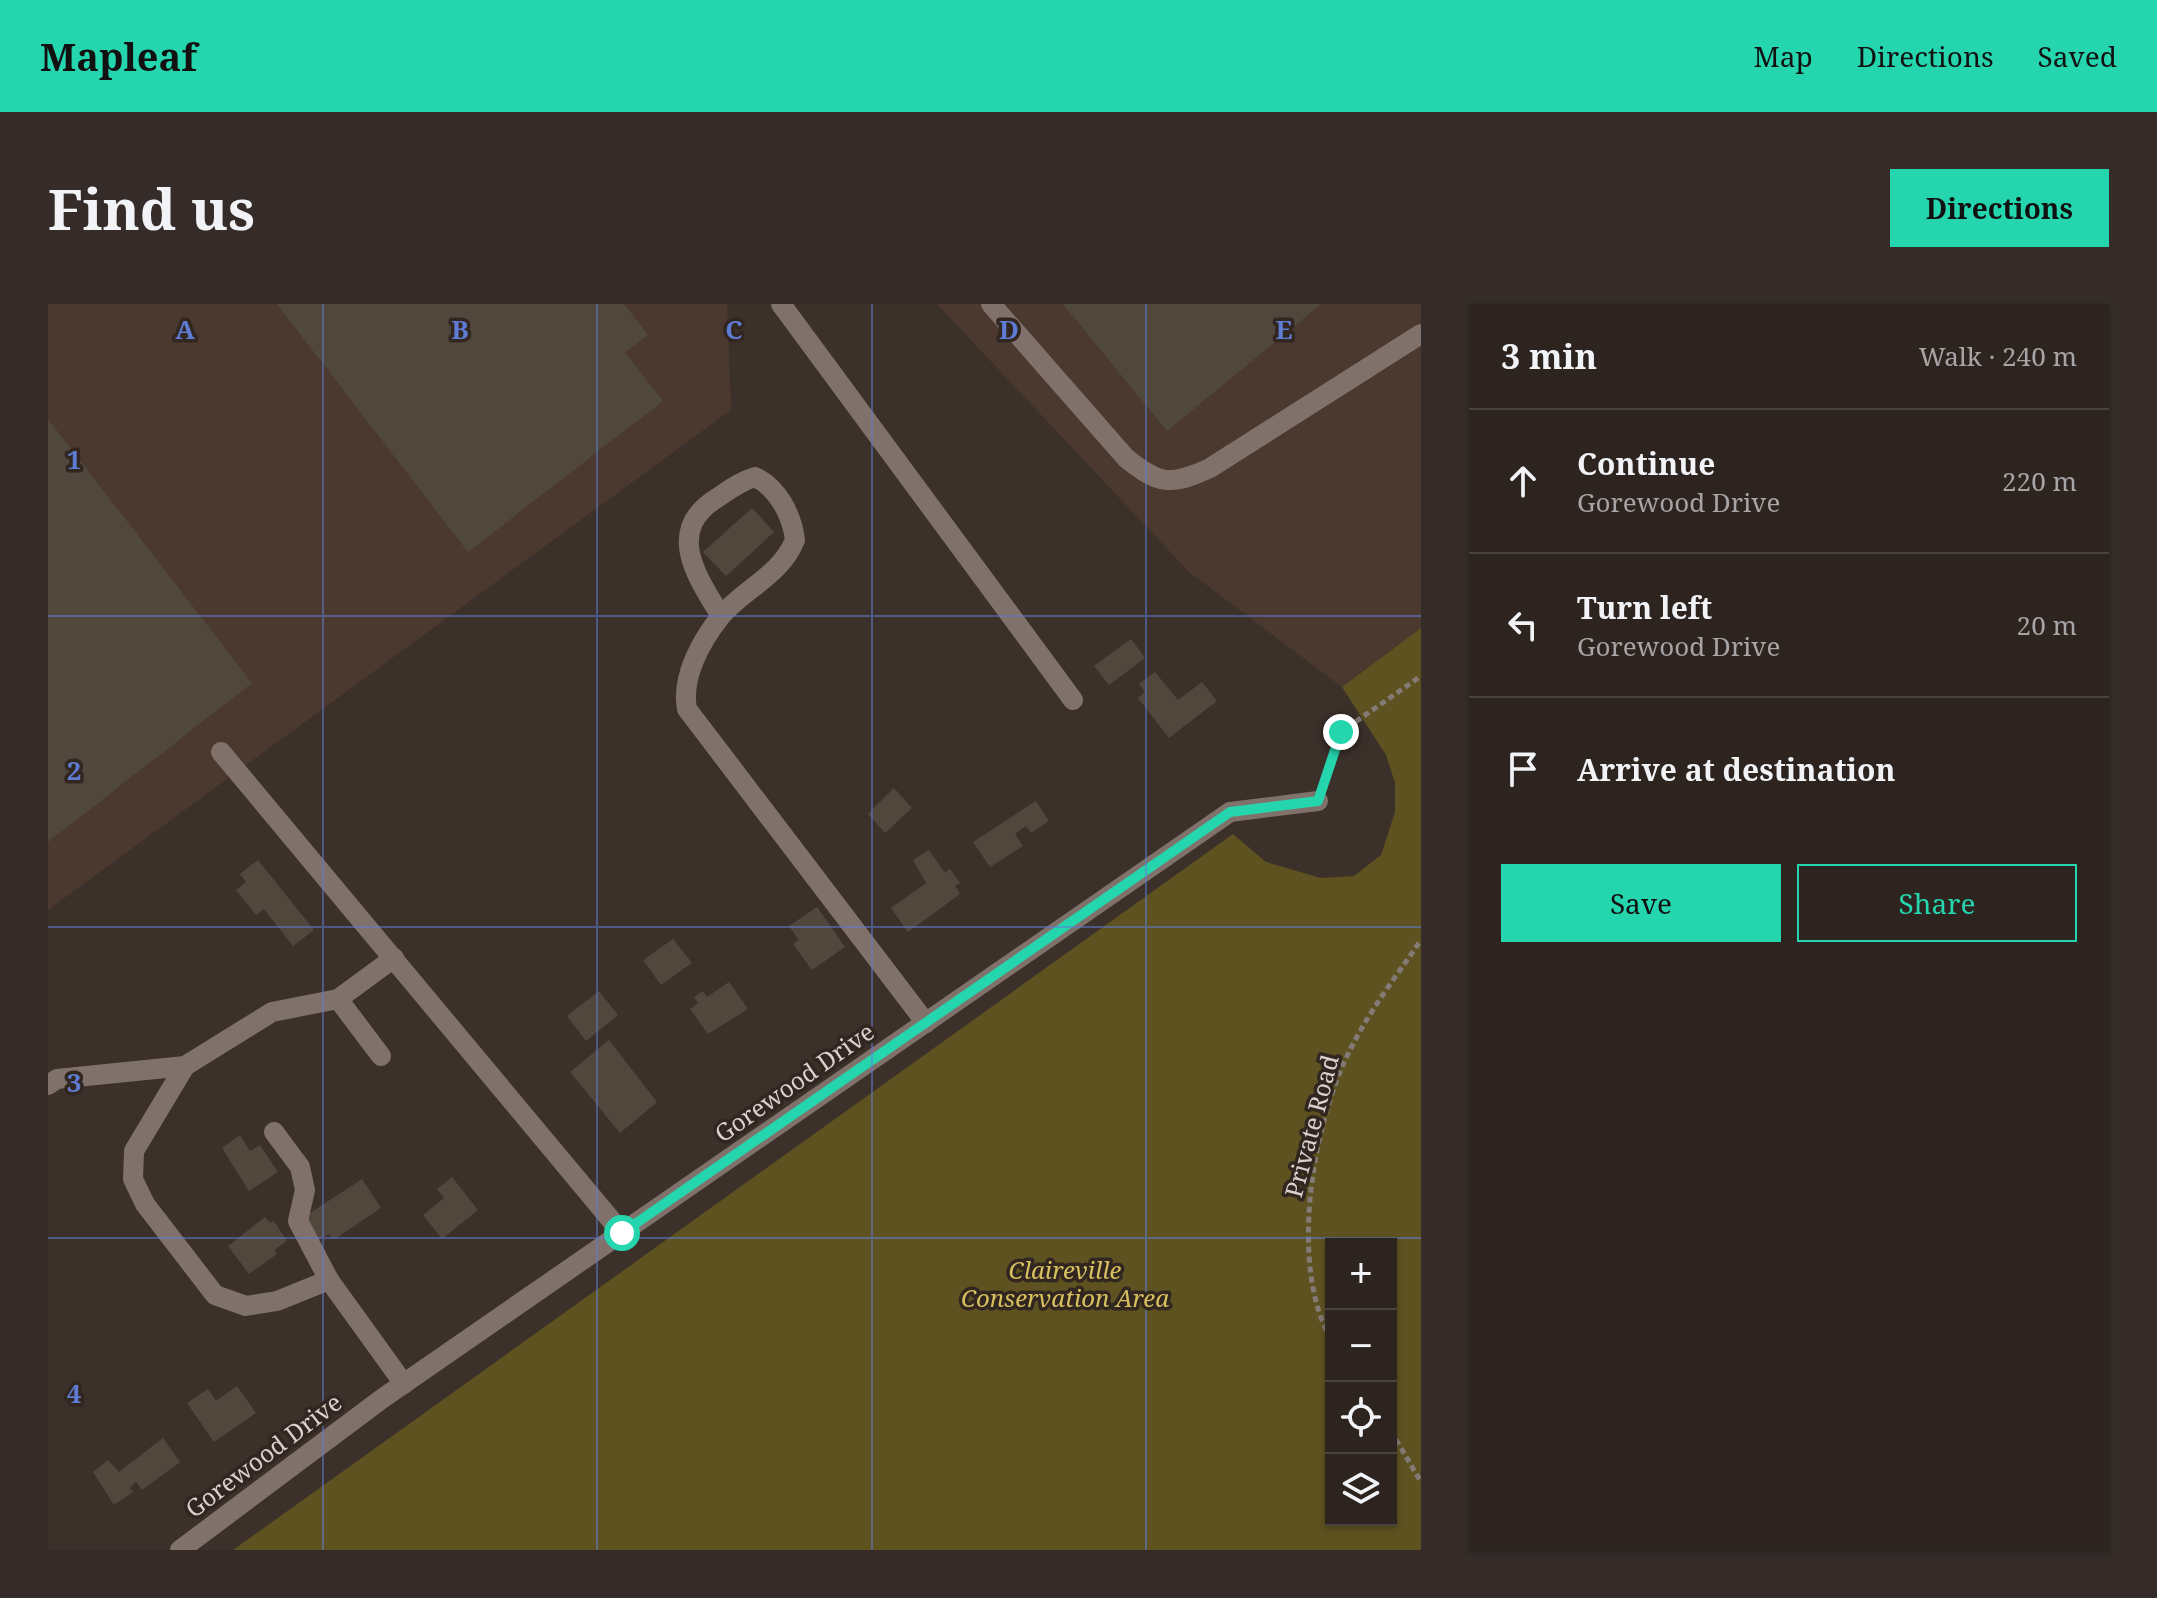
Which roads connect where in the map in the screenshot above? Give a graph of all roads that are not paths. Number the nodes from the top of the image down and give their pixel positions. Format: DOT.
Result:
graph roads {
  1 [pos="781,304"];
  2 [pos="991,304"];
  3 [pos="1421,334"];
  4 [pos="721,616"];
  5 [pos="1073,700"];
  6 [pos="221,752"];
  7 [pos="1318,801"];
  8 [pos="394,958"];
  9 [pos="338,999"];
  10 [pos="926,1023"];
  11 [pos="381,1056"];
  12 [pos="185,1066"];
  13 [pos="48,1085"];
  14 [pos="274,1132"];
  15 [pos="622,1233"];
  16 [pos="329,1280"];
  17 [pos="404,1384"];
  18 [pos="180,1550"];
  1 -- 5 [label="street"];
  2 -- 3 [label="street"];
  4 -- 4 [label="street"];
  4 -- 10 [label="street"];
  6 -- 8 [label="street"];
  7 -- 10 [label="street, Gorewood Drive"];
  8 -- 9 [label="street"];
  8 -- 15 [label="street"];
  9 -- 11 [label="street"];
  9 -- 12 [label="street"];
  10 -- 15 [label="street, Gorewood Drive"];
  12 -- 13 [label="street"];
  12 -- 16 [label="street"];
  14 -- 16 [label="street"];
  15 -- 17 [label="street, Gorewood Drive"];
  16 -- 17 [label="street"];
  17 -- 18 [label="street, Gorewood Drive"];
}
